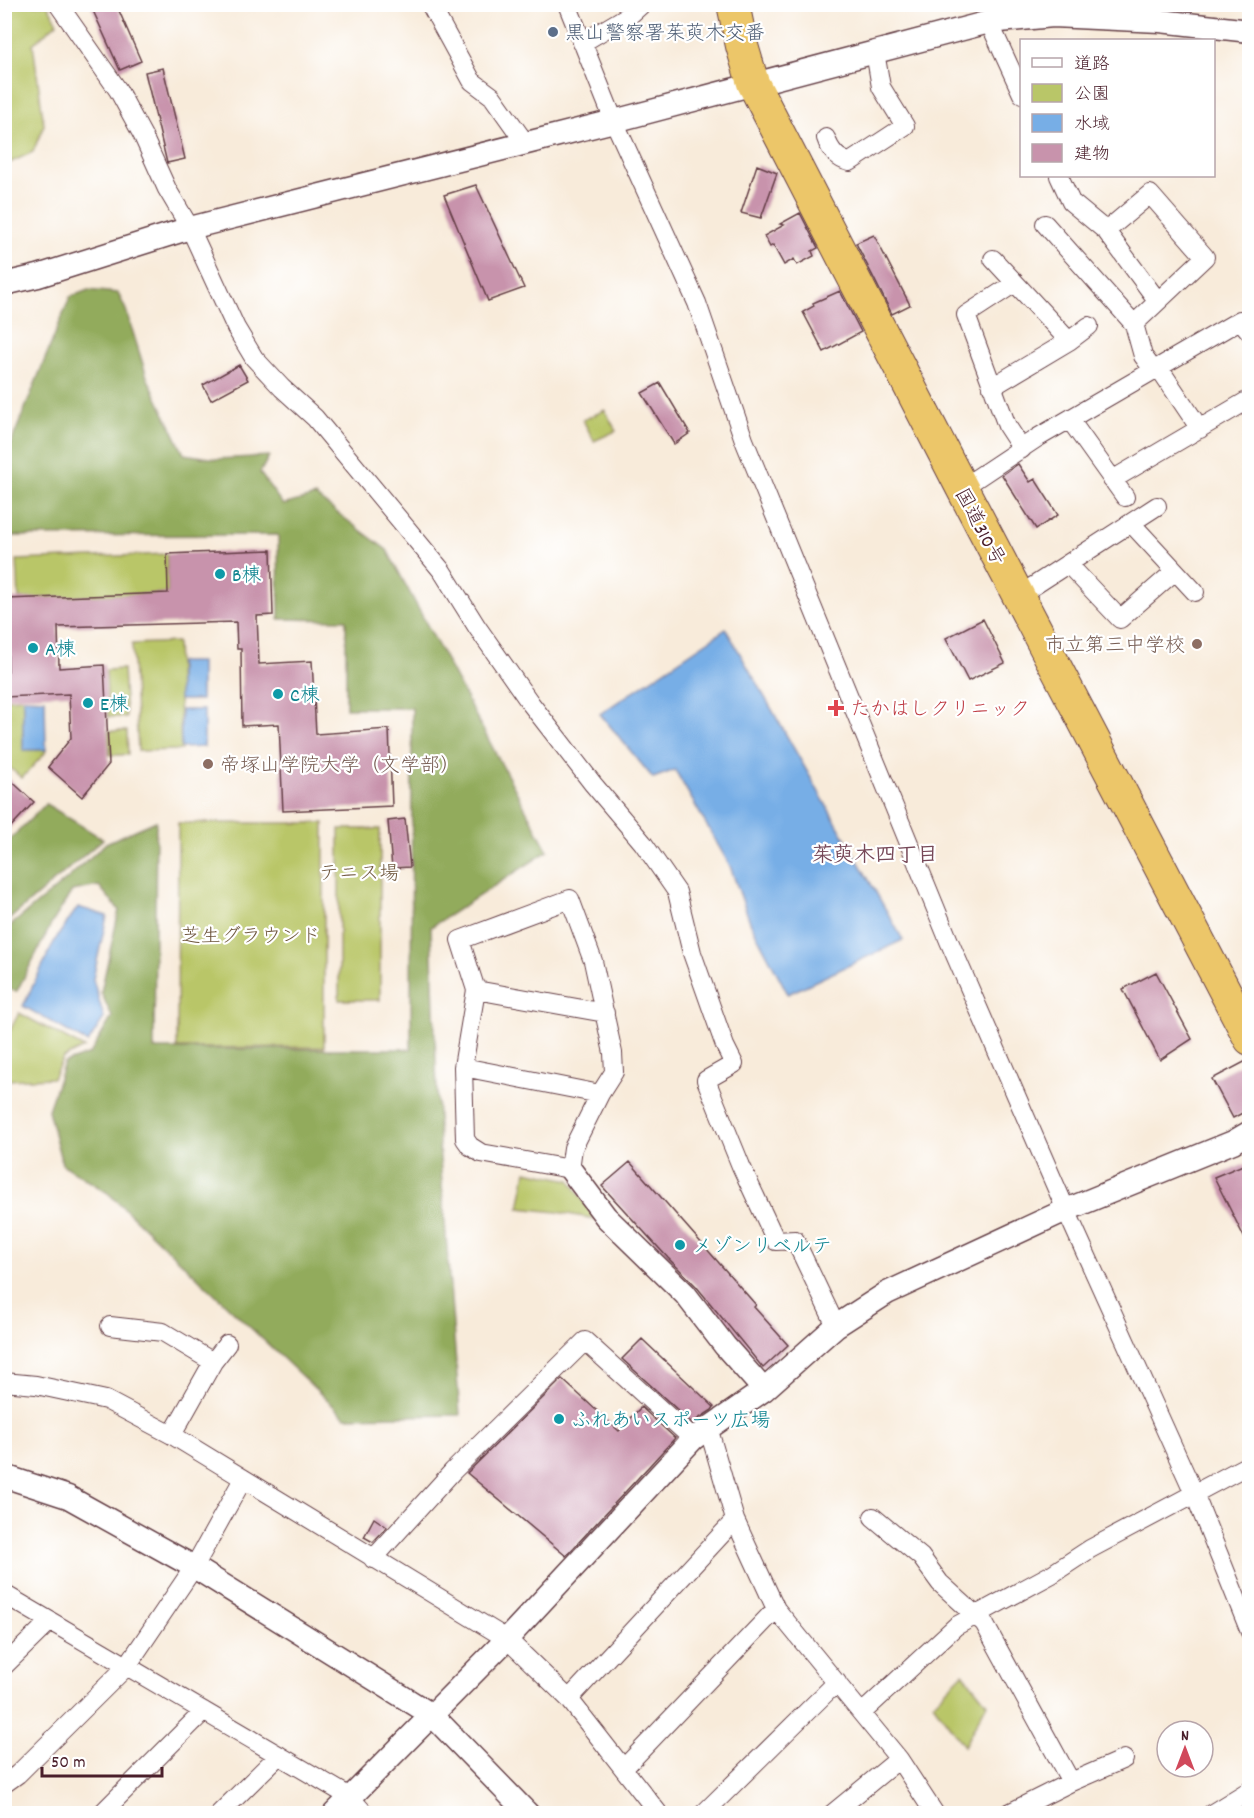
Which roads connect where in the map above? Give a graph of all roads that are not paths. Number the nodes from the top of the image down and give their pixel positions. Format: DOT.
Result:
graph roads {
  1 [pos="58,4"];
  2 [pos="430,4"];
  3 [pos="567,4"];
  4 [pos="642,4"];
  5 [pos="733,4"];
  6 [pos="989,22"];
  7 [pos="1250,31"];
  8 [pos="582,43"];
  9 [pos="875,52"];
  10 [pos="753,83"];
  11 [pos="1020,90"];
  12 [pos="614,122"];
  13 [pos="826,138"];
  14 [pos="526,144"];
  15 [pos="1059,177"];
  16 [pos="1045,224"];
  17 [pos="190,228"];
  18 [pos="1106,231"];
  19 [pos="993,259"];
  20 [pos="1015,283"];
  21 [pos="4,284"];
  22 [pos="1157,300"];
  23 [pos="1134,324"];
  24 [pos="1089,326"];
  25 [pos="1250,332"];
  26 [pos="1069,341"];
  27 [pos="1156,369"];
  28 [pos="992,387"];
  29 [pos="1250,399"];
  30 [pos="1070,420"];
  31 [pos="1200,429"];
  32 [pos="1022,449"];
  33 [pos="1112,480"];
  34 [pos="962,488"];
  35 [pos="1125,496"];
  36 [pos="1157,506"];
  37 [pos="1131,523"];
  38 [pos="1068,564"];
  39 [pos="1175,571"];
  40 [pos="1195,592"];
  41 [pos="1018,596"];
  42 [pos="476,990"];
  43 [pos="605,1013"];
  44 [pos="1250,1039"];
  45 [pos="463,1067"];
  46 [pos="600,1094"];
  47 [pos="1250,1132"];
  48 [pos="570,1169"];
  49 [pos="1066,1210"];
  50 [pos="110,1326"];
  51 [pos="836,1326"];
  52 [pos="227,1344"];
  53 [pos="213,1362"];
  54 [pos="4,1382"];
  55 [pos="764,1390"];
  56 [pos="701,1433"];
  57 [pos="172,1435"];
  58 [pos="1250,1464"];
  59 [pos="4,1476"];
  60 [pos="243,1479"];
  61 [pos="1194,1493"];
  62 [pos="873,1517"];
  63 [pos="735,1520"];
  64 [pos="373,1559"];
  65 [pos="194,1567"];
  66 [pos="4,1594"];
  67 [pos="776,1609"];
  68 [pos="975,1615"];
  69 [pos="50,1621"];
  70 [pos="1250,1632"];
  71 [pos="507,1639"];
  72 [pos="4,1666"];
  73 [pos="127,1666"];
  74 [pos="837,1682"];
  75 [pos="569,1699"];
  76 [pos="204,1711"];
  77 [pos="862,1713"];
  78 [pos="432,1715"];
  79 [pos="279,1755"];
  80 [pos="898,1759"];
  81 [pos="1124,1759"];
  82 [pos="624,1768"];
  83 [pos="1071,1782"];
  84 [pos="4,1784"];
  85 [pos="1250,1790"];
  86 [pos="358,1805"];
  87 [pos="101,1814"];
  88 [pos="219,1814"];
  89 [pos="334,1814"];
  90 [pos="528,1814"];
  91 [pos="659,1814"];
  92 [pos="703,1814"];
  93 [pos="832,1814"];
  94 [pos="935,1814"];
  95 [pos="1007,1814"];
  96 [pos="1211,1814"];
  1 -- 17 [label="street"];
  2 -- 14 [label="street"];
  3 -- 8 [label="street"];
  4 -- 8 [label="street"];
  5 -- 10 [label="highway, 国道310号"];
  6 -- 7 [label="street"];
  6 -- 9 [label="street"];
  6 -- 11 [label="street"];
  8 -- 12 [label="street"];
  9 -- 10 [label="street"];
  9 -- 13 [label="street"];
  10 -- 12 [label="street"];
  10 -- 34 [label="highway, 国道310号"];
  12 -- 14 [label="street"];
  12 -- 49 [label="street"];
  14 -- 17 [label="street"];
  15 -- 18 [label="street"];
  16 -- 23 [label="street"];
  17 -- 21 [label="street"];
  17 -- 51 [label="street"];
  18 -- 22 [label="street"];
  18 -- 22 [label="street"];
  19 -- 20 [label="street"];
  20 -- 26 [label="street"];
  20 -- 28 [label="street"];
  22 -- 23 [label="street"];
  23 -- 27 [label="street"];
  24 -- 26 [label="street"];
  25 -- 27 [label="street"];
  26 -- 28 [label="street"];
  27 -- 30 [label="street"];
  27 -- 31 [label="street"];
  28 -- 32 [label="street"];
  29 -- 31 [label="street"];
  30 -- 32 [label="street"];
  30 -- 33 [label="street"];
  31 -- 33 [label="street"];
  32 -- 34 [label="street"];
  33 -- 35 [label="street"];
  34 -- 41 [label="highway, 国道310号"];
  36 -- 37 [label="street"];
  37 -- 38 [label="street"];
  37 -- 39 [label="street"];
  38 -- 39 [label="street"];
  38 -- 41 [label="street"];
  39 -- 40 [label="street"];
  41 -- 44 [label="highway, 国道310号"];
  42 -- 43 [label="street"];
  42 -- 43 [label="street"];
  42 -- 45 [label="street"];
  43 -- 46 [label="street"];
  45 -- 46 [label="street"];
  45 -- 48 [label="street"];
  46 -- 48 [label="street"];
  47 -- 49 [label="street"];
  48 -- 55 [label="street"];
  49 -- 51 [label="street"];
  49 -- 61 [label="street"];
  50 -- 53 [label="street"];
  51 -- 55 [label="street"];
  52 -- 53 [label="street"];
  53 -- 57 [label="street"];
  54 -- 57 [label="street"];
  55 -- 56 [label="street"];
  56 -- 63 [label="street"];
  56 -- 64 [label="street"];
  56 -- 71 [label="street"];
  57 -- 60 [label="street"];
  58 -- 61 [label="street"];
  59 -- 65 [label="street"];
  60 -- 64 [label="street"];
  60 -- 65 [label="street"];
  61 -- 68 [label="street"];
  61 -- 70 [label="street"];
  62 -- 68 [label="street"];
  63 -- 67 [label="street"];
  63 -- 75 [label="street"];
  64 -- 71 [label="street"];
  65 -- 73 [label="street"];
  65 -- 78 [label="street"];
  66 -- 69 [label="street"];
  67 -- 74 [label="street"];
  67 -- 82 [label="street"];
  68 -- 77 [label="street"];
  68 -- 83 [label="street"];
  69 -- 72 [label="street"];
  69 -- 73 [label="street"];
  71 -- 75 [label="street"];
  71 -- 78 [label="street"];
  73 -- 76 [label="street"];
  73 -- 84 [label="street"];
  74 -- 77 [label="street"];
  74 -- 92 [label="street"];
  75 -- 82 [label="street"];
  76 -- 79 [label="street"];
  76 -- 87 [label="street"];
  77 -- 80 [label="street"];
  78 -- 86 [label="street"];
  78 -- 90 [label="street"];
  79 -- 86 [label="street"];
  79 -- 88 [label="street"];
  80 -- 93 [label="street"];
  80 -- 94 [label="street"];
  81 -- 83 [label="street"];
  82 -- 91 [label="street"];
  83 -- 95 [label="street"];
  85 -- 96 [label="street"];
  86 -- 89 [label="street"];
}
